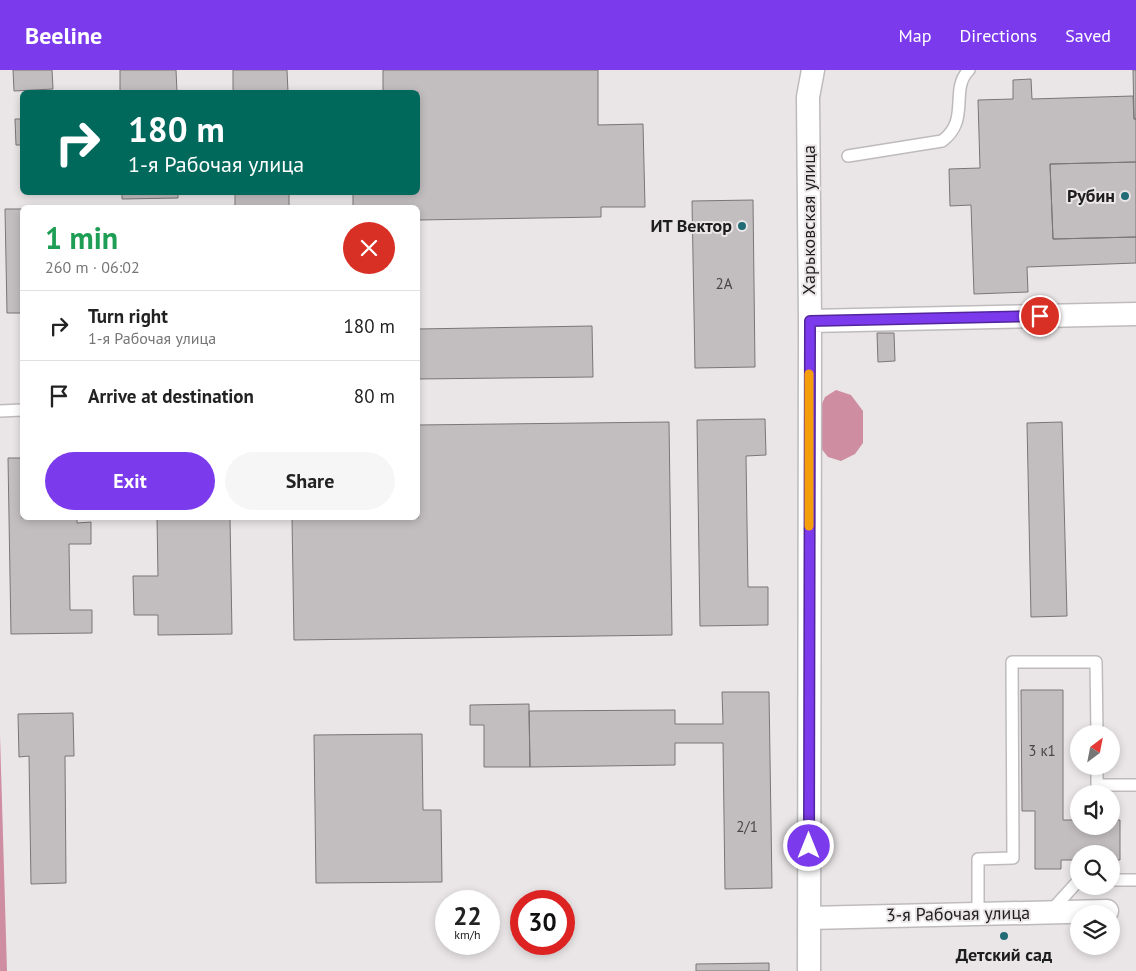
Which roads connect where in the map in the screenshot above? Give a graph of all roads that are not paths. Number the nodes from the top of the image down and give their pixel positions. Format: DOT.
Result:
graph roads {
  1 [pos="813,70"];
  2 [pos="970,70"];
  3 [pos="848,156"];
  4 [pos="1136,314"];
  5 [pos="810,321"];
  6 [pos="20,410"];
  7 [pos="0,411"];
  8 [pos="1097,725"];
  9 [pos="1097,775"];
  10 [pos="1136,785"];
  11 [pos="1120,880"];
  12 [pos="1136,880"];
  13 [pos="1070,890"];
  14 [pos="1050,912"];
  15 [pos="1070,912"];
  16 [pos="978,914"];
  17 [pos="809,918"];
  18 [pos="809,971"];
  1 -- 5 [label="street, Харьковская улица"];
  2 -- 3 [label="lane"];
  4 -- 5 [label="street"];
  5 -- 17 [label="street, Харьковская улица"];
  6 -- 7 [label="lane"];
  8 -- 16 [label="lane"];
  9 -- 10 [label="lane"];
  11 -- 12 [label="lane"];
  13 -- 14 [label="lane"];
  14 -- 15 [label="street, 3-я Рабочая улица"];
  14 -- 16 [label="street, 3-я Рабочая улица"];
  16 -- 17 [label="street, 3-я Рабочая улица"];
  17 -- 18 [label="street, Харьковская улица"];
}
